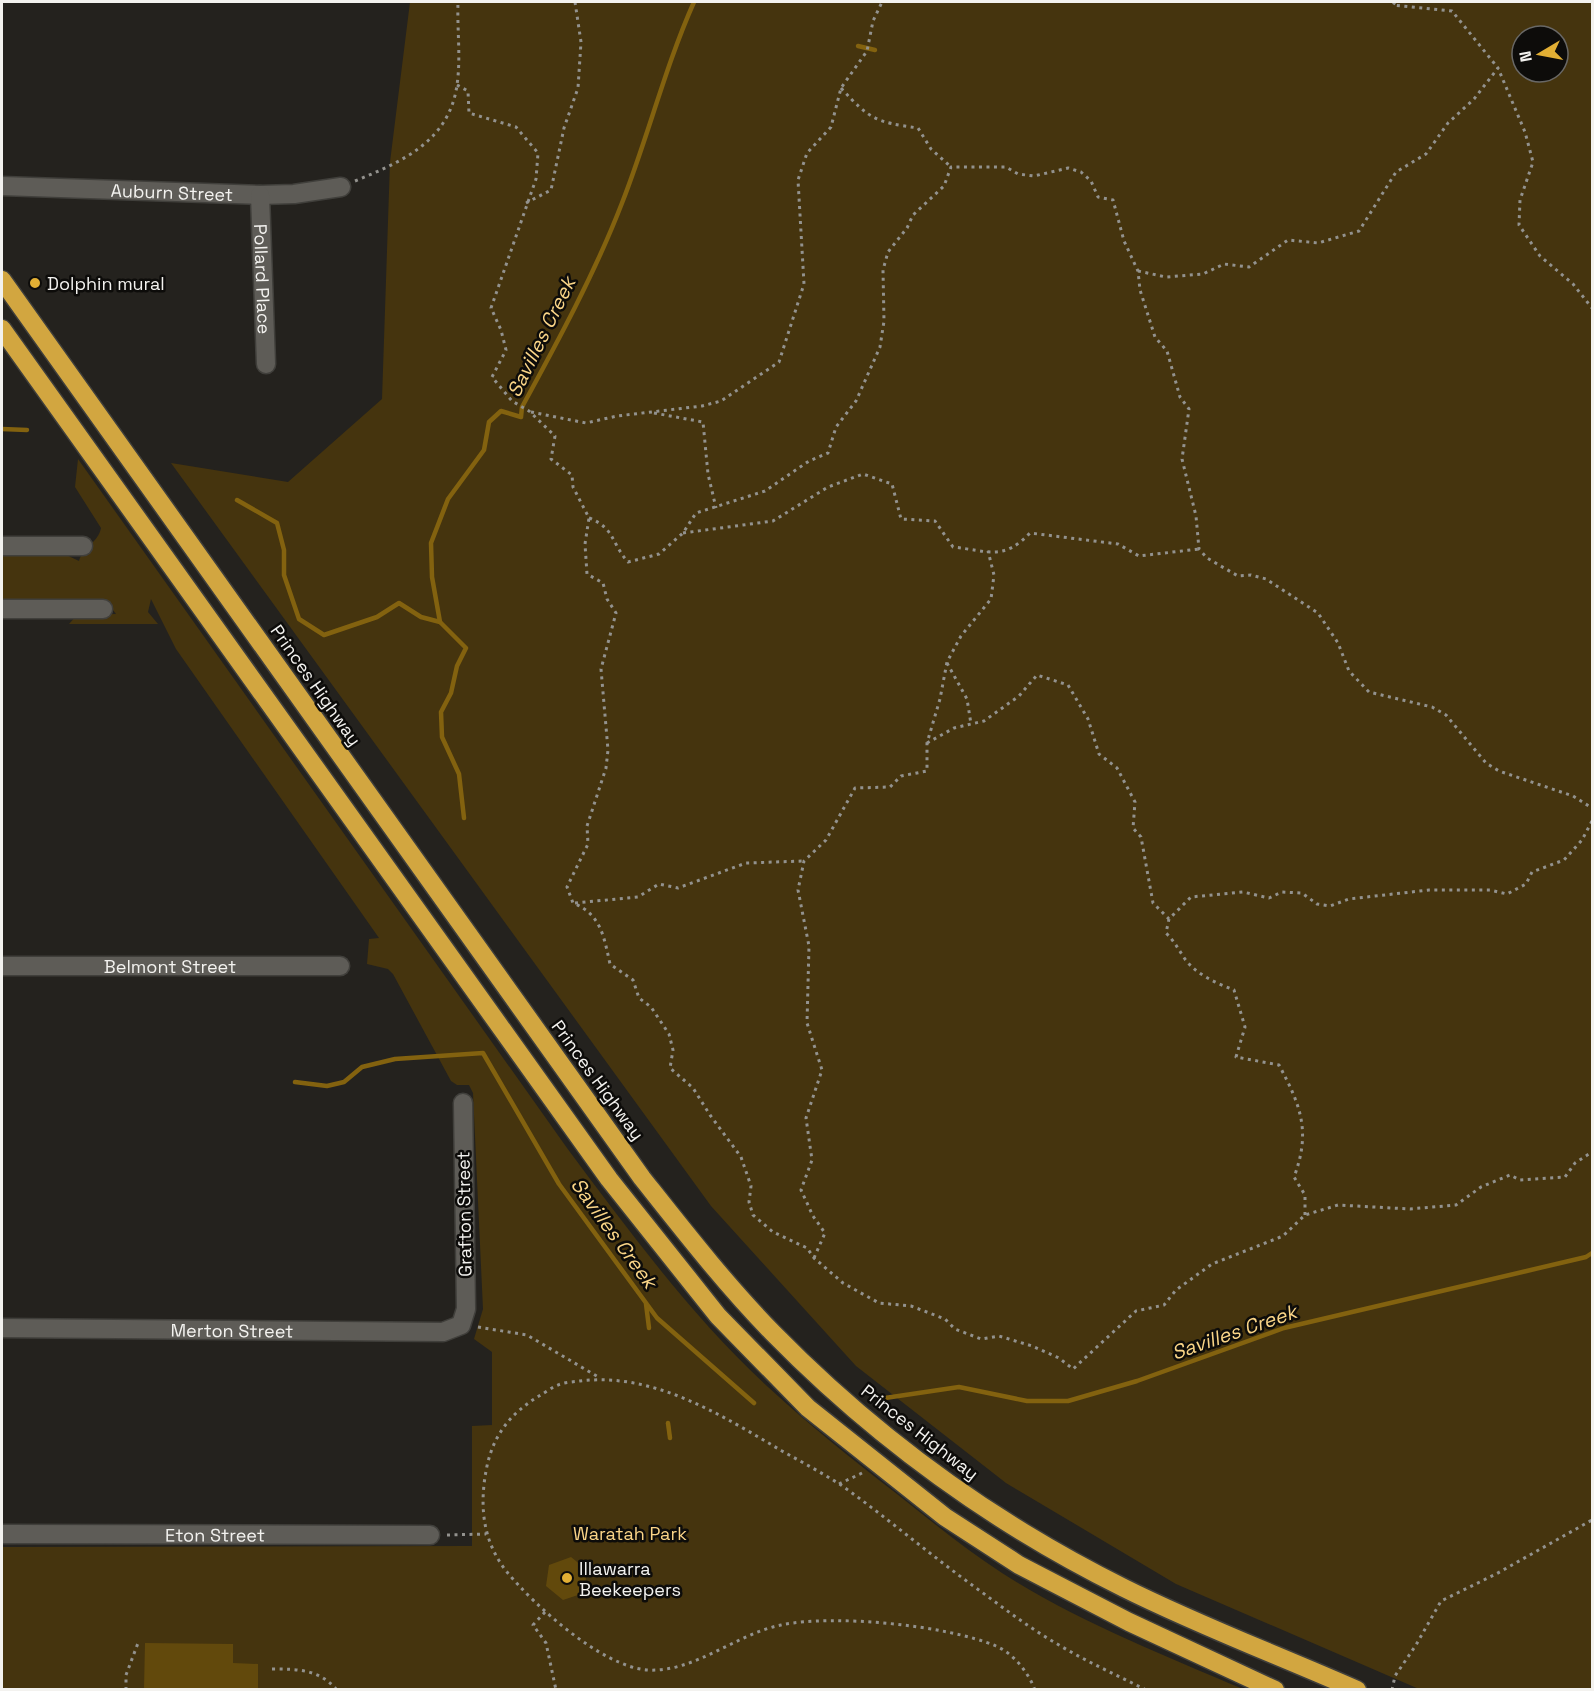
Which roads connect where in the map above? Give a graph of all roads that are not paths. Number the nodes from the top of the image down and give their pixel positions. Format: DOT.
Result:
graph roads {
  1 [pos="2,186"];
  2 [pos="341,187"];
  3 [pos="260,195"];
  4 [pos="2,280"];
  5 [pos="2,329"];
  6 [pos="266,364"];
  7 [pos="2,546"];
  8 [pos="83,546"];
  9 [pos="2,609"];
  10 [pos="103,609"];
  11 [pos="2,966"];
  12 [pos="340,966"];
  13 [pos="463,1103"];
  14 [pos="461,1325"];
  15 [pos="2,1329"];
  16 [pos="2,1534"];
  17 [pos="430,1535"];
  18 [pos="1275,1689"];
  19 [pos="1357,1689"];
  1 -- 3 [label="street, Auburn Street"];
  2 -- 3 [label="street, Auburn Street"];
  3 -- 6 [label="street, Pollard Place"];
  4 -- 19 [label="highway, Princes Highway"];
  5 -- 18 [label="highway"];
  7 -- 8 [label="street"];
  9 -- 10 [label="street"];
  11 -- 12 [label="street, Belmont Street"];
  13 -- 14 [label="street, Grafton Street"];
  14 -- 15 [label="street, Merton Street"];
  16 -- 17 [label="street, Eton Street"];
}
